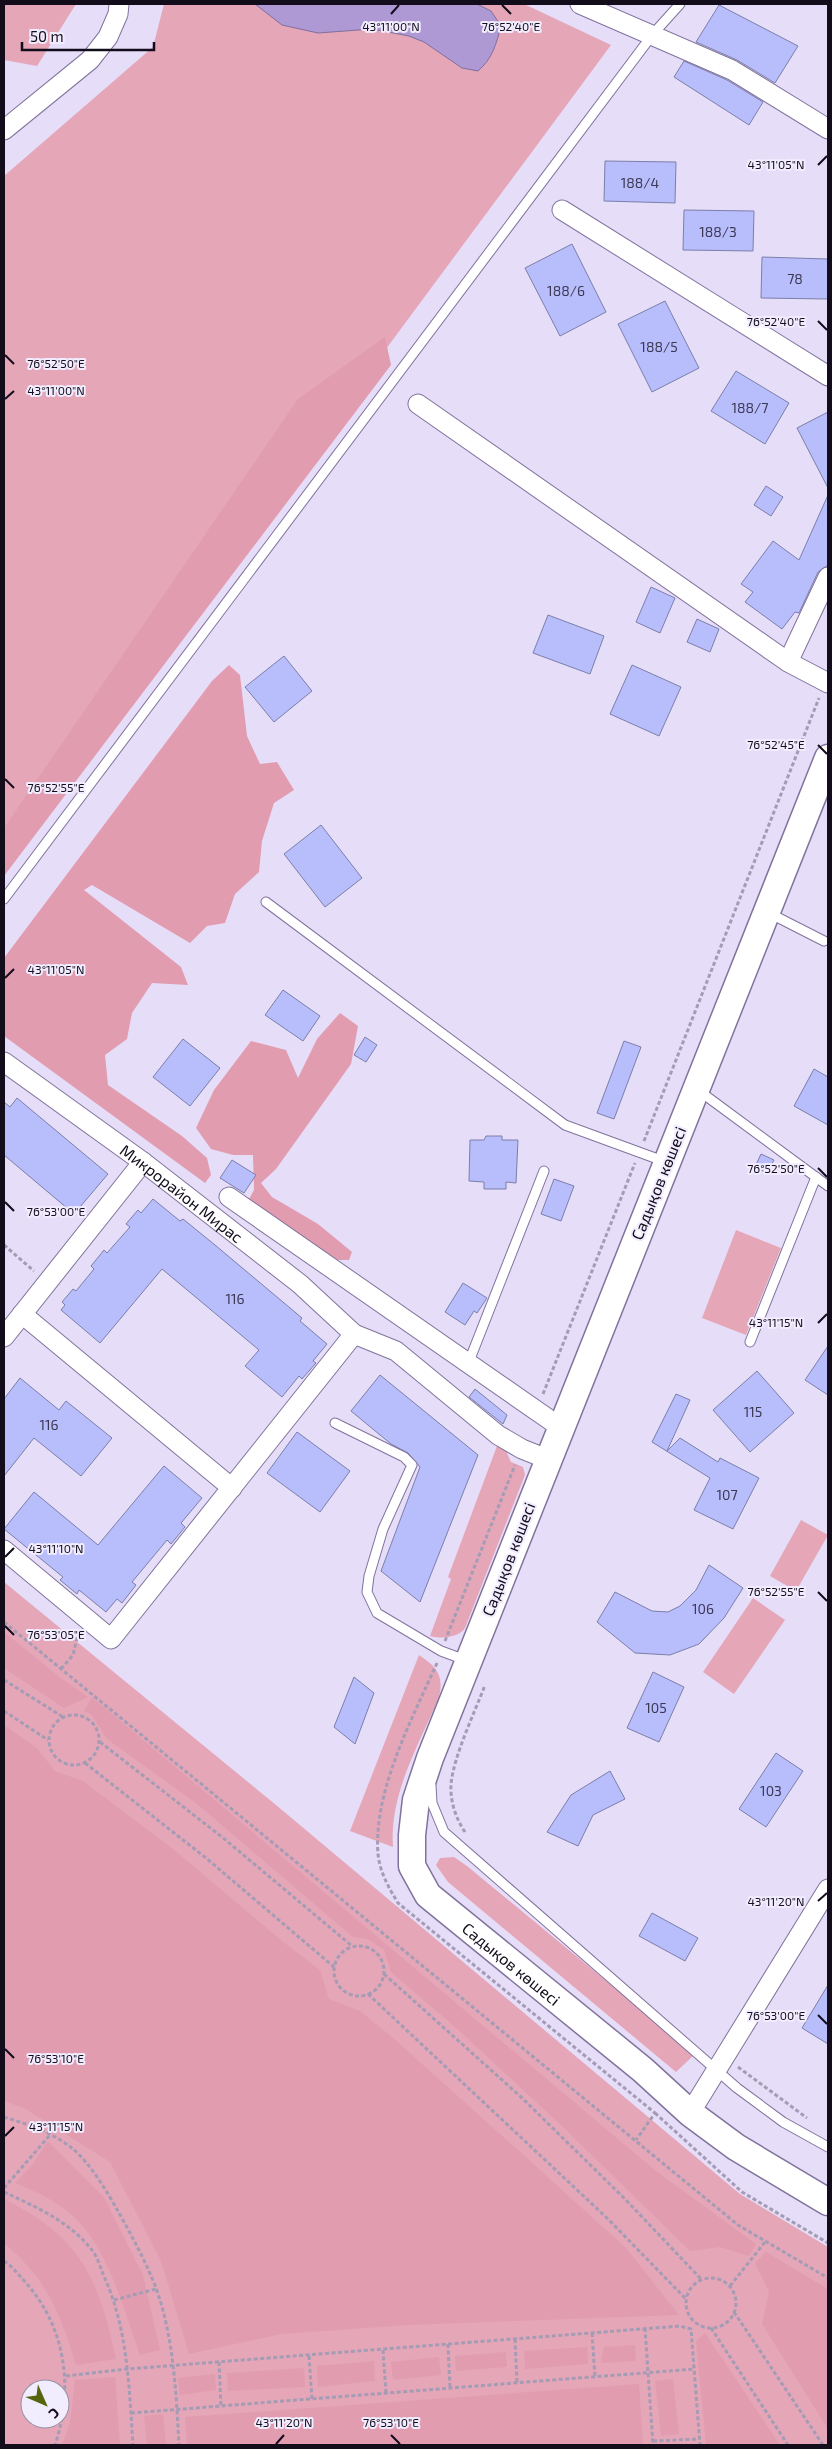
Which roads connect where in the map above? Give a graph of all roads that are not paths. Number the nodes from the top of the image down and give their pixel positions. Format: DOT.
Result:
graph roads {
  1 [pos="119,4"];
  2 [pos="580,4"];
  3 [pos="680,4"];
  4 [pos="653,34"];
  5 [pos="828,129"];
  6 [pos="4,130"];
  7 [pos="562,210"];
  8 [pos="828,376"];
  9 [pos="418,404"];
  10 [pos="828,578"];
  11 [pos="788,662"];
  12 [pos="828,683"];
  13 [pos="828,758"];
  14 [pos="4,899"];
  15 [pos="266,902"];
  16 [pos="766,912"];
  17 [pos="824,941"];
  18 [pos="4,1062"];
  19 [pos="696,1088"];
  20 [pos="143,1162"];
  21 [pos="666,1162"];
  22 [pos="544,1172"];
  23 [pos="816,1177"];
  24 [pos="828,1186"];
  25 [pos="229,1197"];
  26 [pos="22,1314"];
  27 [pos="354,1334"];
  28 [pos="4,1337"];
  29 [pos="750,1342"];
  30 [pos="468,1364"];
  31 [pos="335,1423"];
  32 [pos="560,1427"];
  33 [pos="547,1459"];
  34 [pos="232,1488"];
  35 [pos="4,1550"];
  36 [pos="468,1661"];
  37 [pos="430,1758"];
  38 [pos="828,1890"];
  39 [pos="720,2062"];
  40 [pos="690,2113"];
  41 [pos="828,2147"];
  42 [pos="828,2202"];
  1 -- 6 [label="street"];
  2 -- 4 [label="street"];
  3 -- 4 [label="lane"];
  4 -- 5 [label="street"];
  4 -- 14 [label="lane"];
  7 -- 8 [label="street"];
  9 -- 11 [label="street"];
  10 -- 11 [label="street"];
  11 -- 12 [label="street"];
  13 -- 16 [label="street, Садықов көшесі"];
  15 -- 21 [label="lane"];
  16 -- 17 [label="lane"];
  16 -- 19 [label="street, Садықов көшесі"];
  18 -- 20 [label="street, Микрорайон Мирас"];
  19 -- 21 [label="street, Садықов көшесі"];
  19 -- 23 [label="lane"];
  20 -- 26 [label="street, Микрорайон Мирас"];
  20 -- 27 [label="street, Микрорайон Мирас"];
  21 -- 32 [label="street, Садықов көшесі"];
  22 -- 30 [label="lane"];
  23 -- 24 [label="lane"];
  23 -- 29 [label="lane"];
  25 -- 30 [label="street"];
  26 -- 28 [label="street, Микрорайон Мирас"];
  26 -- 34 [label="street"];
  27 -- 33 [label="street, Микрорайон Мирас"];
  27 -- 34 [label="street"];
  30 -- 32 [label="street"];
  31 -- 36 [label="lane"];
  32 -- 33 [label="street, Садықов көшесі"];
  33 -- 36 [label="street, Садықов көшесі"];
  34 -- 35 [label="street"];
  36 -- 37 [label="street, Садықов көшесі"];
  37 -- 39 [label="lane"];
  37 -- 40 [label="street, Садықов көшесі"];
  38 -- 39 [label="street"];
  39 -- 40 [label="street"];
  39 -- 41 [label="lane"];
  40 -- 42 [label="street, Садықов көшесі"];
}
